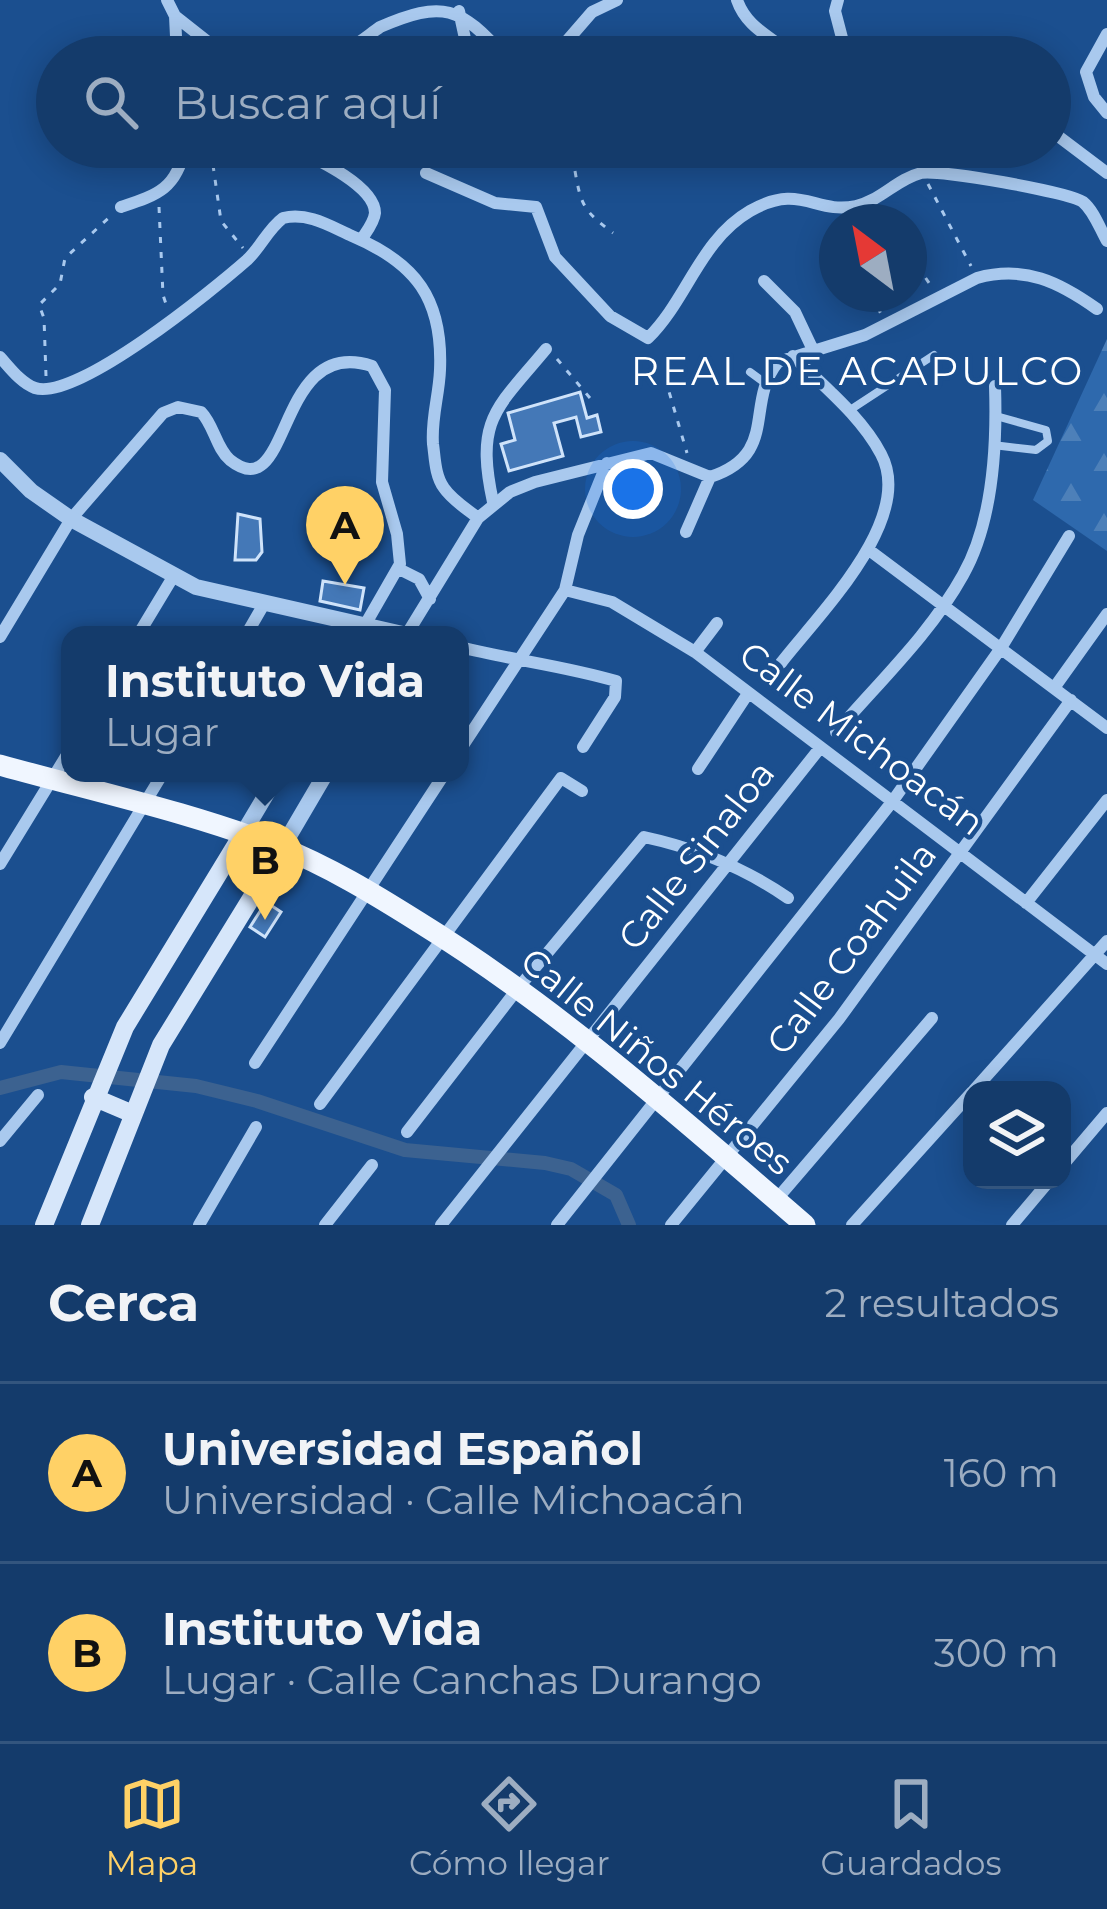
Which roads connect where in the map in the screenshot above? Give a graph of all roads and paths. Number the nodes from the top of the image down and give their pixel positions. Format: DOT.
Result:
graph roads {
  1 [pos="166,0"];
  2 [pos="617,0"];
  3 [pos="736,0"];
  4 [pos="838,0"];
  5 [pos="459,10"];
  6 [pos="175,16"];
  7 [pos="1107,34"];
  8 [pos="176,36"];
  9 [pos="200,36"];
  10 [pos="367,36"];
  11 [pos="465,36"];
  12 [pos="487,36"];
  13 [pos="571,36"];
  14 [pos="765,36"];
  15 [pos="842,36"];
  16 [pos="1107,113"];
  17 [pos="1071,145"];
  18 [pos="177,168"];
  19 [pos="214,168"];
  20 [pos="330,168"];
  21 [pos="572,168"];
  22 [pos="922,172"];
  23 [pos="1107,172"];
  24 [pos="426,173"];
  25 [pos="161,193"];
  26 [pos="879,196"];
  27 [pos="883,204"];
  28 [pos="121,207"];
  29 [pos="613,232"];
  30 [pos="361,240"];
  31 [pos="1107,241"];
  32 [pos="251,256"];
  33 [pos="977,278"];
  34 [pos="927,279"];
  35 [pos="764,281"];
  36 [pos="940,298"];
  37 [pos="813,308"];
  38 [pos="1097,309"];
  39 [pos="795,312"];
  40 [pos="880,312"];
  41 [pos="173,322"];
  42 [pos="887,326"];
  43 [pos="546,349"];
  44 [pos="813,350"];
  45 [pos="934,355"];
  46 [pos="794,356"];
  47 [pos="0,357"];
  48 [pos="750,372"];
  49 [pos="665,378"];
  50 [pos="766,384"];
  51 [pos="995,386"];
  52 [pos="46,389"];
  53 [pos="590,398"];
  54 [pos="848,410"];
  55 [pos="996,416"];
  56 [pos="993,445"];
  57 [pos="0,460"];
  58 [pos="607,464"];
  59 [pos="691,466"];
  60 [pos="710,477"];
  61 [pos="493,502"];
  62 [pos="478,518"];
  63 [pos="71,519"];
  64 [pos="686,532"];
  65 [pos="1069,536"];
  66 [pos="869,550"];
  67 [pos="400,567"];
  68 [pos="173,577"];
  69 [pos="565,590"];
  70 [pos="430,598"];
  71 [pos="265,604"];
  72 [pos="942,608"];
  73 [pos="1107,614"];
  74 [pos="717,623"];
  75 [pos="143,626"];
  76 [pos="252,626"];
  77 [pos="347,626"];
  78 [pos="364,626"];
  79 [pos="413,626"];
  80 [pos="0,637"];
  81 [pos="1001,648"];
  82 [pos="469,649"];
  83 [pos="695,652"];
  84 [pos="518,662"];
  85 [pos="781,663"];
  86 [pos="1054,688"];
  87 [pos="747,695"];
  88 [pos="1071,700"];
  89 [pos="1107,728"];
  90 [pos="836,732"];
  91 [pos="469,736"];
  92 [pos="583,747"];
  93 [pos="820,748"];
  94 [pos="61,764"];
  95 [pos="0,765"];
  96 [pos="698,769"];
  97 [pos="52,779"];
  98 [pos="61,781"];
  99 [pos="63,782"];
  100 [pos="157,782"];
  101 [pos="274,782"];
  102 [pos="321,782"];
  103 [pos="439,782"];
  104 [pos="582,791"];
  105 [pos="1107,800"];
  106 [pos="892,802"];
  107 [pos="144,804"];
  108 [pos="242,835"];
  109 [pos="282,848"];
  110 [pos="961,852"];
  111 [pos="0,864"];
  112 [pos="725,864"];
  113 [pos="369,891"];
  114 [pos="788,898"];
  115 [pos="1026,903"];
  116 [pos="443,936"];
  117 [pos="1107,941"];
  118 [pos="1101,960"];
  119 [pos="519,987"];
  120 [pos="932,1018"];
  121 [pos="121,1034"];
  122 [pos="590,1040"];
  123 [pos="0,1043"];
  124 [pos="159,1050"];
  125 [pos="255,1063"];
  126 [pos="983,1081"];
  127 [pos="97,1088"];
  128 [pos="38,1095"];
  129 [pos="656,1097"];
  130 [pos="963,1102"];
  131 [pos="320,1104"];
  132 [pos="1107,1113"];
  133 [pos="133,1114"];
  134 [pos="256,1127"];
  135 [pos="407,1132"];
  136 [pos="0,1141"];
  137 [pos="1071,1155"];
  138 [pos="727,1158"];
  139 [pos="372,1166"];
  140 [pos="1042,1189"];
  141 [pos="776,1200"];
  142 [pos="44,1225"];
  143 [pos="90,1225"];
  144 [pos="199,1225"];
  145 [pos="325,1225"];
  146 [pos="442,1225"];
  147 [pos="557,1225"];
  148 [pos="671,1225"];
  149 [pos="805,1225"];
  150 [pos="852,1225"];
  151 [pos="1012,1225"];
  1 -- 6 [label="street"];
  2 -- 13 [label="street"];
  3 -- 14 [label="street"];
  4 -- 15 [label="street"];
  5 -- 10 [label="street"];
  5 -- 11 [label="street"];
  5 -- 12 [label="street"];
  6 -- 8 [label="street"];
  6 -- 9 [label="street"];
  7 -- 16 [label="street"];
  17 -- 23 [label="street"];
  18 -- 25 [label="street"];
  19 -- 32 [label="path"];
  20 -- 30 [label="street"];
  21 -- 29 [label="path"];
  22 -- 26 [label="street"];
  22 -- 31 [label="street"];
  22 -- 33 [label="path"];
  24 -- 26 [label="street"];
  25 -- 28 [label="street"];
  25 -- 41 [label="path"];
  26 -- 27 [label="path"];
  28 -- 52 [label="path"];
  30 -- 32 [label="street"];
  30 -- 62 [label="street"];
  32 -- 41 [label="street"];
  33 -- 36 [label="street"];
  33 -- 38 [label="street"];
  34 -- 36 [label="path"];
  35 -- 39 [label="street"];
  36 -- 42 [label="street"];
  37 -- 39 [label="street"];
  39 -- 44 [label="street"];
  40 -- 42 [label="path"];
  41 -- 52 [label="street"];
  42 -- 44 [label="street"];
  43 -- 53 [label="path"];
  43 -- 61 [label="street"];
  44 -- 46 [label="street"];
  45 -- 54 [label="lane"];
  46 -- 50 [label="street"];
  46 -- 54 [label="street"];
  47 -- 52 [label="street"];
  48 -- 50 [label="lane"];
  49 -- 59 [label="path"];
  50 -- 60 [label="street"];
  51 -- 55 [label="street"];
  54 -- 66 [label="street"];
  55 -- 56 [label="street"];
  55 -- 56 [label="lane"];
  56 -- 72 [label="street"];
  57 -- 63 [label="street"];
  58 -- 59 [label="street"];
  58 -- 61 [label="street"];
  58 -- 69 [label="street"];
  59 -- 60 [label="street"];
  60 -- 64 [label="street"];
  61 -- 62 [label="street"];
  62 -- 70 [label="street"];
  63 -- 67 [label="street"];
  63 -- 68 [label="street"];
  63 -- 80 [label="street"];
  65 -- 81 [label="street"];
  66 -- 72 [label="street"];
  66 -- 85 [label="street"];
  67 -- 70 [label="street"];
  67 -- 78 [label="street"];
  68 -- 71 [label="street"];
  68 -- 75 [label="street"];
  69 -- 83 [label="street, Calle Michoacán"];
  69 -- 84 [label="street"];
  70 -- 79 [label="street"];
  71 -- 76 [label="street"];
  71 -- 77 [label="street"];
  72 -- 81 [label="street"];
  72 -- 90 [label="street"];
  73 -- 86 [label="street"];
  74 -- 83 [label="street"];
  81 -- 86 [label="street"];
  81 -- 106 [label="street"];
  82 -- 84 [label="street"];
  83 -- 87 [label="street, Calle Michoacán"];
  84 -- 91 [label="street"];
  84 -- 92 [label="street"];
  86 -- 88 [label="street"];
  87 -- 93 [label="street, Calle Michoacán"];
  87 -- 96 [label="street"];
  88 -- 89 [label="street"];
  88 -- 110 [label="street, Calle Coahuila"];
  93 -- 106 [label="street, Calle Michoacán"];
  93 -- 112 [label="street, Calle Sinaloa"];
  94 -- 97 [label="street"];
  95 -- 97 [label="main road, Calle Niños Héroes"];
  97 -- 98 [label="main road, Calle Niños Héroes"];
  97 -- 111 [label="street"];
  99 -- 107 [label="main road, Calle Niños Héroes"];
  100 -- 107 [label="street"];
  101 -- 108 [label="street"];
  102 -- 109 [label="street"];
  103 -- 113 [label="street"];
  104 -- 116 [label="street"];
  105 -- 115 [label="street"];
  106 -- 110 [label="street, Calle Michoacán"];
  106 -- 129 [label="street"];
  107 -- 108 [label="main road, Calle Niños Héroes"];
  107 -- 123 [label="street"];
  108 -- 109 [label="main road, Calle Niños Héroes"];
  108 -- 121 [label="main road"];
  109 -- 113 [label="main road, Calle Niños Héroes"];
  109 -- 124 [label="main road"];
  110 -- 115 [label="street, Calle Michoacán"];
  110 -- 138 [label="street, Calle Coahuila"];
  112 -- 114 [label="street"];
  112 -- 119 [label="street"];
  112 -- 122 [label="street, Calle Sinaloa"];
  113 -- 116 [label="main road, Calle Niños Héroes"];
  113 -- 125 [label="street"];
  115 -- 118 [label="street, Calle Michoacán"];
  116 -- 119 [label="main road, Calle Niños Héroes"];
  116 -- 131 [label="street"];
  117 -- 118 [label="street"];
  118 -- 126 [label="street"];
  119 -- 122 [label="main road, Calle Niños Héroes"];
  119 -- 135 [label="street"];
  120 -- 141 [label="street"];
  121 -- 124 [label="main road"];
  121 -- 127 [label="main road"];
  122 -- 129 [label="main road, Calle Niños Héroes"];
  122 -- 146 [label="street, Calle Sinaloa"];
  124 -- 133 [label="main road"];
  127 -- 133 [label="main road"];
  127 -- 142 [label="main road"];
  128 -- 136 [label="street"];
  129 -- 138 [label="main road, Calle Niños Héroes"];
  129 -- 147 [label="street"];
  130 -- 150 [label="street"];
  132 -- 137 [label="street"];
  133 -- 143 [label="main road"];
  134 -- 144 [label="street"];
  138 -- 141 [label="main road, Calle Niños Héroes"];
  138 -- 148 [label="street, Calle Coahuila"];
  139 -- 145 [label="street"];
  140 -- 151 [label="street"];
  141 -- 149 [label="main road, Calle Niños Héroes"];
}
